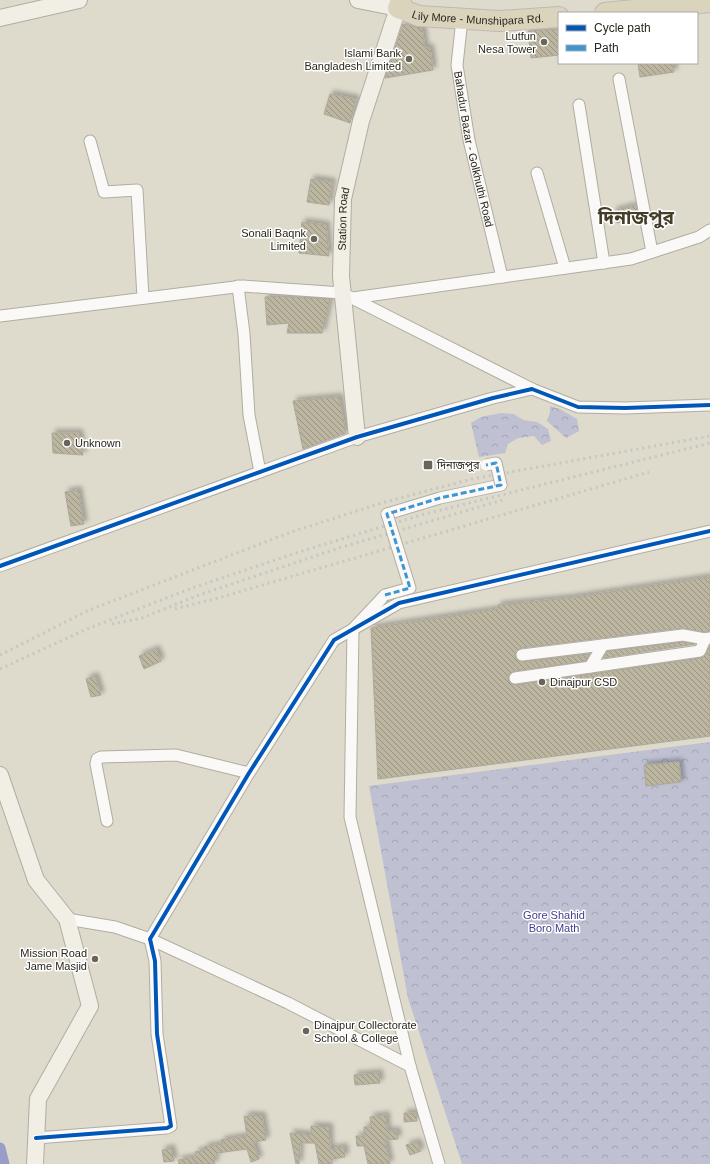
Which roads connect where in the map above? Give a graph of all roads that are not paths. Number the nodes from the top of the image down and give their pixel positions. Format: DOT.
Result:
graph roads {
  1 [pos="79,0"];
  2 [pos="358,0"];
  3 [pos="710,2"];
  4 [pos="400,4"];
  5 [pos="658,4"];
  6 [pos="611,12"];
  7 [pos="558,17"];
  8 [pos="0,18"];
  9 [pos="462,19"];
  10 [pos="619,78"];
  11 [pos="578,105"];
  12 [pos="90,141"];
  13 [pos="537,173"];
  14 [pos="710,230"];
  15 [pos="652,252"];
  16 [pos="604,263"];
  17 [pos="565,268"];
  18 [pos="502,277"];
  19 [pos="238,286"];
  20 [pos="348,295"];
  21 [pos="143,298"];
  22 [pos="0,316"];
  23 [pos="532,390"];
  24 [pos="710,405"];
  25 [pos="357,437"];
  26 [pos="486,465"];
  27 [pos="260,472"];
  28 [pos="710,531"];
  29 [pos="0,566"];
  30 [pos="354,629"];
  31 [pos="707,638"];
  32 [pos="603,645"];
  33 [pos="522,655"];
  34 [pos="590,667"];
  35 [pos="515,678"];
  36 [pos="249,773"];
  37 [pos="0,775"];
  38 [pos="107,821"];
  39 [pos="67,919"];
  40 [pos="150,939"];
  41 [pos="410,1066"];
  42 [pos="36,1138"];
  43 [pos="35,1164"];
  44 [pos="439,1164"];
  1 -- 8 [label="street"];
  2 -- 4 [label="street"];
  3 -- 5 [label="highway"];
  4 -- 9 [label="highway, Lily More - Munshipara Rd."];
  4 -- 20 [label="street, Station Road"];
  5 -- 6 [label="highway"];
  7 -- 9 [label="highway, Lily More - Munshipara Rd."];
  9 -- 18 [label="street, Bahadur Bazar - Golkhuthi Road"];
  10 -- 15 [label="street"];
  11 -- 16 [label="street"];
  12 -- 21 [label="street"];
  13 -- 17 [label="street"];
  14 -- 15 [label="street"];
  15 -- 16 [label="street"];
  16 -- 17 [label="street"];
  17 -- 18 [label="street"];
  18 -- 20 [label="street"];
  19 -- 20 [label="street"];
  19 -- 21 [label="street"];
  19 -- 27 [label="street"];
  20 -- 23 [label="street"];
  20 -- 25 [label="street, Station Road"];
  21 -- 22 [label="street"];
  23 -- 24 [label="street"];
  23 -- 25 [label="street"];
  25 -- 27 [label="street"];
  26 -- 30 [label="street, bridge"];
  27 -- 29 [label="street"];
  28 -- 30 [label="street"];
  30 -- 36 [label="street"];
  30 -- 41 [label="street"];
  31 -- 32 [label="street"];
  31 -- 34 [label="street"];
  32 -- 33 [label="street"];
  32 -- 34 [label="street"];
  34 -- 35 [label="street"];
  36 -- 38 [label="street"];
  36 -- 40 [label="street"];
  37 -- 39 [label="street"];
  39 -- 40 [label="street"];
  39 -- 42 [label="street"];
  40 -- 41 [label="street"];
  40 -- 42 [label="street"];
  41 -- 44 [label="street"];
  42 -- 43 [label="street"];
}
